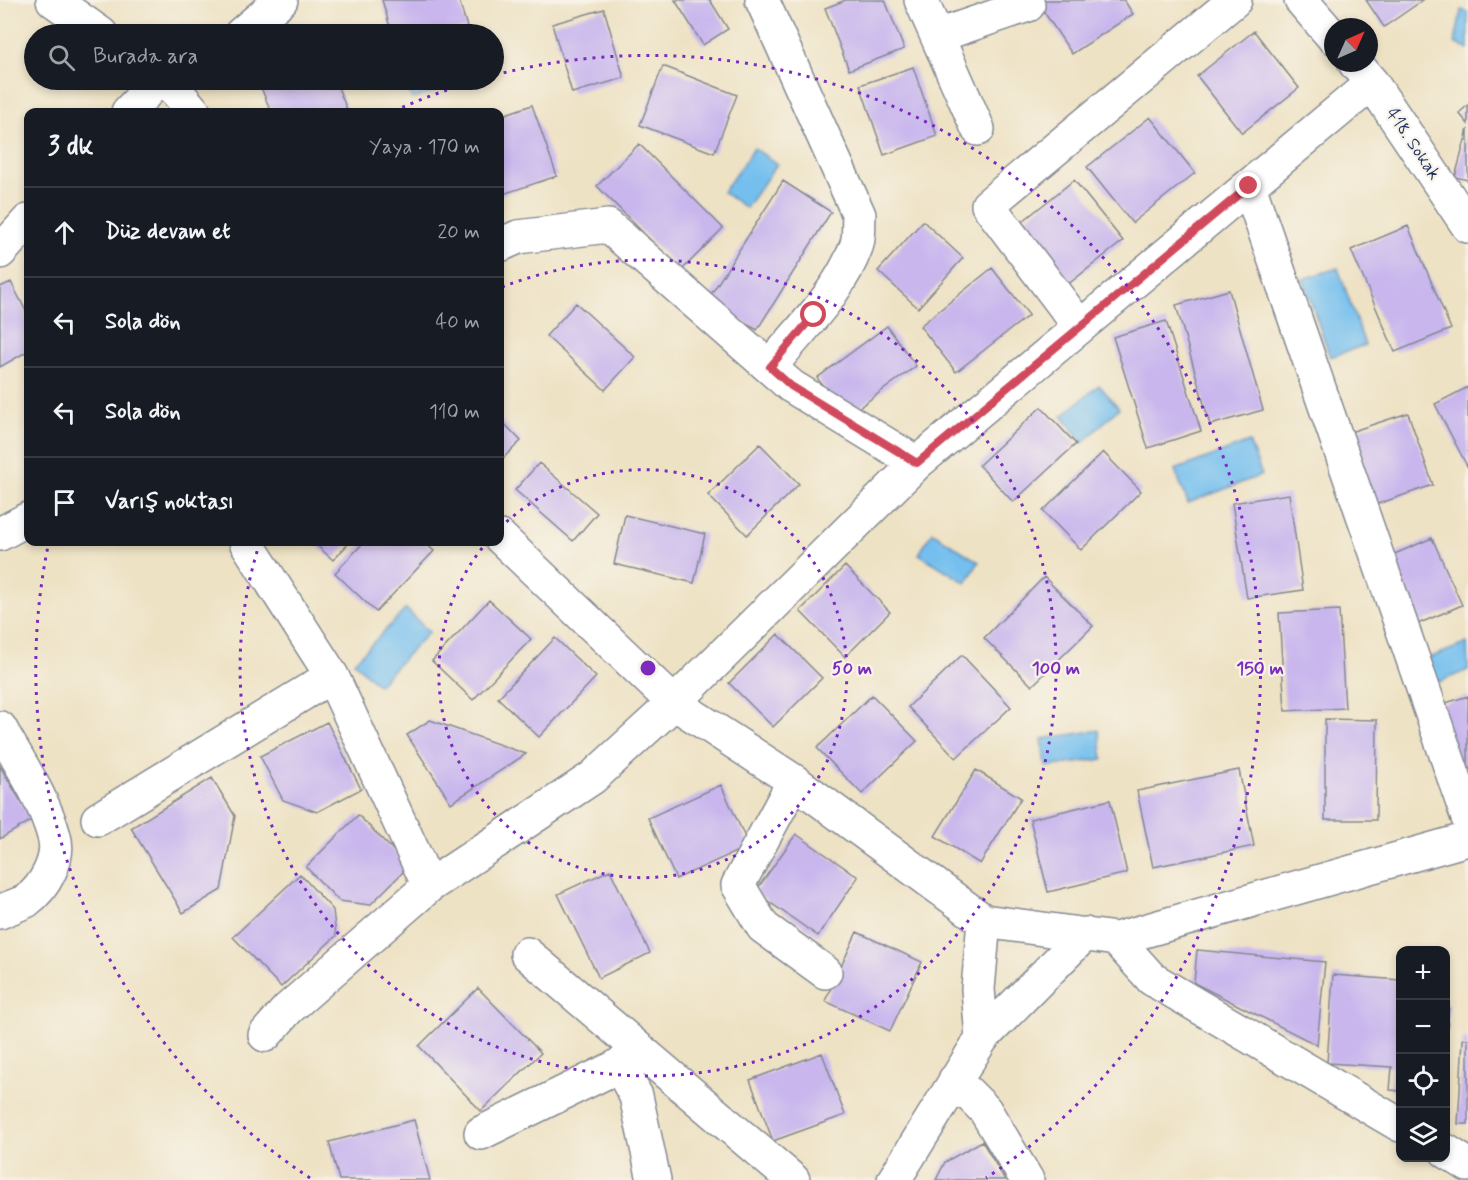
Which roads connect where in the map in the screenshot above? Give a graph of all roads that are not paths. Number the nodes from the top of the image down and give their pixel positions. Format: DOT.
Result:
graph roads {
  1 [pos="53,0"];
  2 [pos="281,0"];
  3 [pos="762,0"];
  4 [pos="921,0"];
  5 [pos="1235,0"];
  6 [pos="1301,0"];
  7 [pos="1028,5"];
  8 [pos="87,24"];
  9 [pos="253,24"];
  10 [pos="1324,27"];
  11 [pos="937,36"];
  12 [pos="1364,73"];
  13 [pos="172,90"];
  14 [pos="136,108"];
  15 [pos="978,129"];
  16 [pos="1249,186"];
  17 [pos="24,225"];
  18 [pos="1468,226"];
  19 [pos="504,243"];
  20 [pos="0,252"];
  21 [pos="1080,327"];
  22 [pos="770,367"];
  23 [pos="917,463"];
  24 [pos="24,521"];
  25 [pos="0,534"];
  26 [pos="504,541"];
  27 [pos="249,546"];
  28 [pos="332,676"];
  29 [pos="674,703"];
  30 [pos="0,728"];
  31 [pos="794,781"];
  32 [pos="1468,818"];
  33 [pos="98,819"];
  34 [pos="1468,838"];
  35 [pos="429,886"];
  36 [pos="0,912"];
  37 [pos="984,921"];
  38 [pos="1101,937"];
  39 [pos="527,954"];
  40 [pos="825,972"];
  41 [pos="265,1035"];
  42 [pos="982,1038"];
  43 [pos="631,1060"];
  44 [pos="955,1080"];
  45 [pos="1396,1122"];
  46 [pos="482,1133"];
  47 [pos="1450,1154"];
  48 [pos="1468,1165"];
  49 [pos="654,1180"];
  50 [pos="793,1180"];
  51 [pos="894,1180"];
  52 [pos="1027,1180"];
  1 -- 8 [label="street"];
  2 -- 9 [label="street"];
  3 -- 22 [label="street"];
  4 -- 11 [label="street"];
  5 -- 21 [label="street"];
  6 -- 10 [label="street"];
  7 -- 11 [label="street"];
  11 -- 15 [label="street"];
  12 -- 16 [label="street"];
  12 -- 18 [label="street, 418. Sokak"];
  13 -- 14 [label="street"];
  16 -- 21 [label="street"];
  16 -- 32 [label="street"];
  17 -- 20 [label="street"];
  19 -- 22 [label="street"];
  21 -- 23 [label="street"];
  22 -- 23 [label="street"];
  23 -- 29 [label="street"];
  24 -- 25 [label="street"];
  26 -- 29 [label="street"];
  27 -- 28 [label="street"];
  28 -- 33 [label="street"];
  28 -- 35 [label="street"];
  29 -- 31 [label="street"];
  29 -- 35 [label="street"];
  30 -- 36 [label="street"];
  31 -- 37 [label="street"];
  31 -- 40 [label="street"];
  34 -- 38 [label="street"];
  35 -- 41 [label="street"];
  37 -- 38 [label="street"];
  37 -- 42 [label="street"];
  38 -- 42 [label="street"];
  38 -- 45 [label="street"];
  39 -- 43 [label="street"];
  42 -- 44 [label="street"];
  43 -- 46 [label="street"];
  43 -- 49 [label="street"];
  43 -- 50 [label="street"];
  44 -- 51 [label="street"];
  44 -- 52 [label="street"];
  47 -- 48 [label="street"];
}
